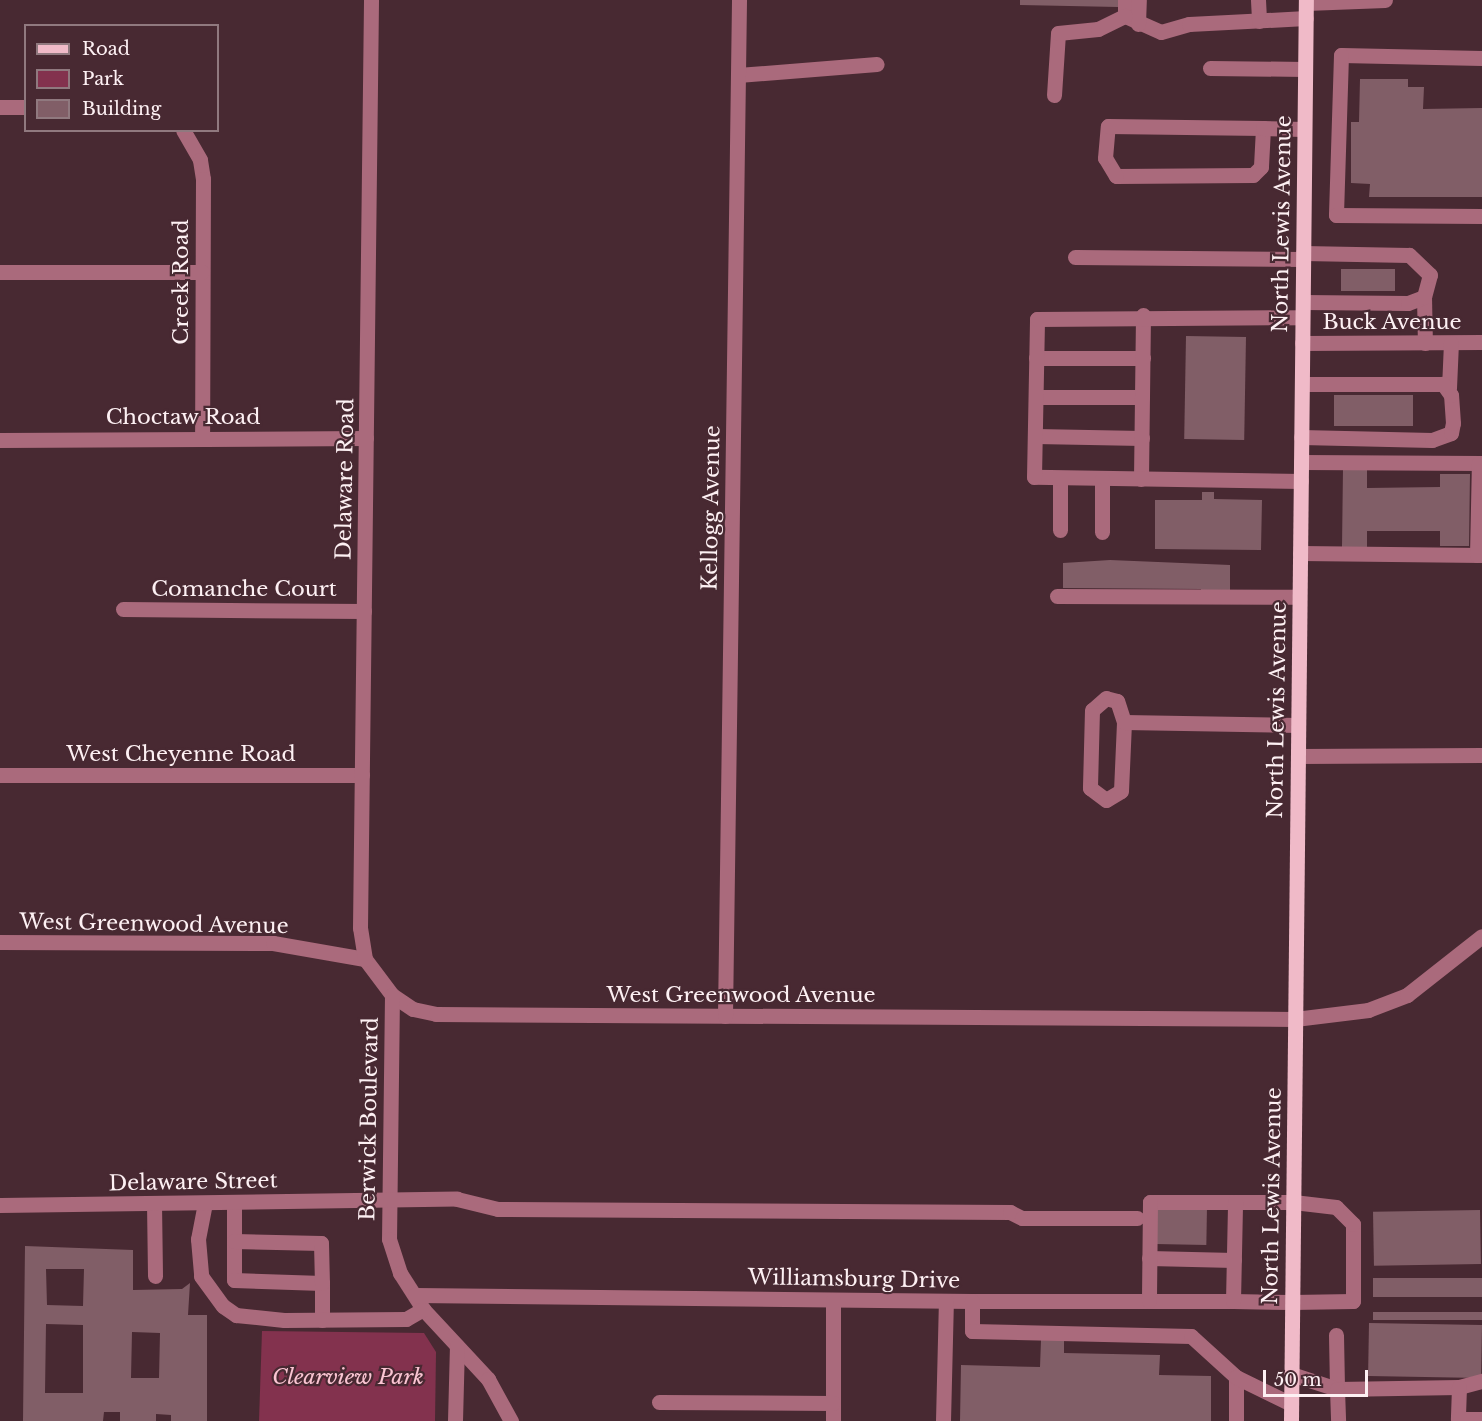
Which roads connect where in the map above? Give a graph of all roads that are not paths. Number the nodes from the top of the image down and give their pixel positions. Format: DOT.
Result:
graph roads {
  1 [pos="371,0"];
  2 [pos="739,0"];
  3 [pos="1125,0"];
  4 [pos="1139,0"];
  5 [pos="1258,0"];
  6 [pos="1385,0"];
  7 [pos="1306,7"];
  8 [pos="1132,20"];
  9 [pos="1259,21"];
  10 [pos="1482,58"];
  11 [pos="877,64"];
  12 [pos="1210,68"];
  13 [pos="1305,69"];
  14 [pos="738,75"];
  15 [pos="1054,95"];
  16 [pos="0,107"];
  17 [pos="24,107"];
  18 [pos="1263,128"];
  19 [pos="1304,129"];
  20 [pos="184,132"];
  21 [pos="1482,216"];
  22 [pos="1303,256"];
  23 [pos="1075,257"];
  24 [pos="0,272"];
  25 [pos="202,272"];
  26 [pos="1424,297"];
  27 [pos="1303,309"];
  28 [pos="1143,315"];
  29 [pos="1482,342"];
  30 [pos="1302,343"];
  31 [pos="1425,343"];
  32 [pos="1451,343"];
  33 [pos="1036,358"];
  34 [pos="1143,358"];
  35 [pos="1302,384"];
  36 [pos="1449,388"];
  37 [pos="1036,397"];
  38 [pos="1142,397"];
  39 [pos="1035,436"];
  40 [pos="1301,437"];
  41 [pos="202,438"];
  42 [pos="366,438"];
  43 [pos="1142,438"];
  44 [pos="0,440"];
  45 [pos="1301,462"];
  46 [pos="1481,463"];
  47 [pos="1060,478"];
  48 [pos="1102,479"];
  49 [pos="1141,479"];
  50 [pos="1301,481"];
  51 [pos="1060,530"];
  52 [pos="1102,532"];
  53 [pos="1300,553"];
  54 [pos="1480,555"];
  55 [pos="1057,596"];
  56 [pos="1299,597"];
  57 [pos="123,609"];
  58 [pos="364,611"];
  59 [pos="1124,722"];
  60 [pos="1298,725"];
  61 [pos="1482,755"];
  62 [pos="1298,756"];
  63 [pos="0,775"];
  64 [pos="362,776"];
  65 [pos="1482,936"];
  66 [pos="0,942"];
  67 [pos="365,958"];
  68 [pos="392,995"];
  69 [pos="725,1016"];
  70 [pos="1295,1019"];
  71 [pos="386,1201"];
  72 [pos="234,1202"];
  73 [pos="1234,1202"];
  74 [pos="1293,1202"];
  75 [pos="154,1203"];
  76 [pos="205,1203"];
  77 [pos="0,1205"];
  78 [pos="1137,1218"];
  79 [pos="234,1241"];
  80 [pos="1149,1258"];
  81 [pos="1233,1260"];
  82 [pos="155,1276"];
  83 [pos="322,1283"];
  84 [pos="833,1300"];
  85 [pos="946,1301"];
  86 [pos="972,1301"];
  87 [pos="419,1302"];
  88 [pos="1149,1302"];
  89 [pos="1233,1302"];
  90 [pos="1292,1302"];
  91 [pos="321,1320"];
  92 [pos="1336,1335"];
  93 [pos="457,1346"];
  94 [pos="1291,1374"];
  95 [pos="1236,1377"];
  96 [pos="1482,1381"];
  97 [pos="1459,1387"];
  98 [pos="1337,1389"];
  99 [pos="659,1402"];
  100 [pos="833,1403"];
  101 [pos="1291,1404"];
  102 [pos="1482,1419"];
  103 [pos="455,1421"];
  104 [pos="511,1421"];
  105 [pos="833,1421"];
  106 [pos="943,1421"];
  107 [pos="1236,1421"];
  108 [pos="1291,1421"];
  109 [pos="1338,1421"];
  1 -- 42 [label="street, Delaware Road"];
  2 -- 14 [label="street, Kellogg Avenue"];
  3 -- 8 [label="street"];
  4 -- 8 [label="street"];
  5 -- 9 [label="street"];
  6 -- 7 [label="street"];
  7 -- 9 [label="street"];
  7 -- 13 [label="main road, North Lewis Avenue"];
  8 -- 9 [label="street"];
  8 -- 15 [label="street"];
  10 -- 21 [label="street"];
  11 -- 14 [label="street"];
  12 -- 13 [label="street"];
  13 -- 19 [label="main road, North Lewis Avenue"];
  14 -- 69 [label="street, Kellogg Avenue"];
  16 -- 17 [label="street"];
  18 -- 18 [label="street"];
  18 -- 19 [label="street"];
  19 -- 22 [label="main road, North Lewis Avenue"];
  20 -- 25 [label="street, Creek Road"];
  22 -- 23 [label="street"];
  22 -- 26 [label="street"];
  22 -- 27 [label="main road, North Lewis Avenue"];
  24 -- 25 [label="street"];
  25 -- 41 [label="street, Creek Road"];
  26 -- 27 [label="street"];
  26 -- 31 [label="street"];
  27 -- 28 [label="street"];
  27 -- 30 [label="main road, North Lewis Avenue"];
  28 -- 33 [label="street"];
  28 -- 34 [label="street"];
  29 -- 32 [label="street, Buck Avenue"];
  30 -- 31 [label="street, Buck Avenue"];
  30 -- 35 [label="main road, North Lewis Avenue"];
  31 -- 32 [label="street, Buck Avenue"];
  32 -- 36 [label="street"];
  33 -- 34 [label="street"];
  33 -- 37 [label="street"];
  34 -- 38 [label="street"];
  35 -- 36 [label="street"];
  35 -- 40 [label="main road, North Lewis Avenue"];
  36 -- 40 [label="street"];
  37 -- 38 [label="street"];
  37 -- 39 [label="street"];
  38 -- 43 [label="street"];
  39 -- 43 [label="street"];
  39 -- 47 [label="street"];
  40 -- 45 [label="main road, North Lewis Avenue"];
  41 -- 42 [label="street, Choctaw Road"];
  41 -- 44 [label="street, Choctaw Road"];
  42 -- 58 [label="street, Delaware Road"];
  43 -- 49 [label="street"];
  45 -- 46 [label="street"];
  45 -- 50 [label="main road, North Lewis Avenue"];
  46 -- 54 [label="street"];
  47 -- 48 [label="street"];
  47 -- 51 [label="street"];
  48 -- 49 [label="street"];
  48 -- 52 [label="street"];
  49 -- 50 [label="street"];
  50 -- 53 [label="main road, North Lewis Avenue"];
  53 -- 54 [label="street"];
  53 -- 56 [label="main road, North Lewis Avenue"];
  55 -- 56 [label="street"];
  56 -- 60 [label="main road, North Lewis Avenue"];
  57 -- 58 [label="street, Comanche Court"];
  58 -- 64 [label="street, Delaware Road"];
  59 -- 59 [label="street"];
  59 -- 60 [label="street"];
  60 -- 62 [label="main road, North Lewis Avenue"];
  61 -- 62 [label="street"];
  62 -- 70 [label="main road, North Lewis Avenue"];
  63 -- 64 [label="street, West Cheyenne Road"];
  64 -- 67 [label="street, Delaware Road"];
  65 -- 70 [label="street, West Greenwood Avenue"];
  66 -- 67 [label="street, West Greenwood Avenue"];
  67 -- 68 [label="street, West Greenwood Avenue"];
  68 -- 69 [label="street, West Greenwood Avenue"];
  68 -- 71 [label="street, Berwick Boulevard"];
  69 -- 70 [label="street, West Greenwood Avenue"];
  70 -- 74 [label="main road, North Lewis Avenue"];
  71 -- 72 [label="street, Delaware Street"];
  71 -- 78 [label="street, Delaware Street"];
  71 -- 87 [label="street, Berwick Boulevard"];
  72 -- 76 [label="street, Delaware Street"];
  72 -- 79 [label="street"];
  73 -- 74 [label="street"];
  73 -- 80 [label="street"];
  73 -- 81 [label="street"];
  74 -- 90 [label="main road, North Lewis Avenue"];
  74 -- 90 [label="street, Williamsburg Drive"];
  75 -- 76 [label="street, Delaware Street"];
  75 -- 77 [label="street, Delaware Street"];
  75 -- 82 [label="street"];
  76 -- 91 [label="street"];
  79 -- 83 [label="street"];
  79 -- 83 [label="street"];
  80 -- 81 [label="street"];
  80 -- 88 [label="street"];
  81 -- 89 [label="street"];
  83 -- 91 [label="street"];
  84 -- 85 [label="street, Williamsburg Drive"];
  84 -- 87 [label="street, Williamsburg Drive"];
  84 -- 100 [label="street"];
  85 -- 86 [label="street, Williamsburg Drive"];
  85 -- 106 [label="street"];
  86 -- 88 [label="street, Williamsburg Drive"];
  86 -- 95 [label="street"];
  87 -- 91 [label="street"];
  87 -- 93 [label="street, Berwick Boulevard"];
  88 -- 89 [label="street, Williamsburg Drive"];
  89 -- 90 [label="street, Williamsburg Drive"];
  90 -- 94 [label="main road, North Lewis Avenue"];
  92 -- 98 [label="street"];
  93 -- 103 [label="street"];
  93 -- 104 [label="street, Berwick Boulevard"];
  94 -- 98 [label="street"];
  94 -- 101 [label="main road, North Lewis Avenue"];
  95 -- 101 [label="street"];
  95 -- 107 [label="street"];
  96 -- 97 [label="street"];
  97 -- 98 [label="street"];
  97 -- 102 [label="street"];
  98 -- 109 [label="street"];
  99 -- 100 [label="street"];
  100 -- 105 [label="street"];
  101 -- 108 [label="main road, North Lewis Avenue"];
}
